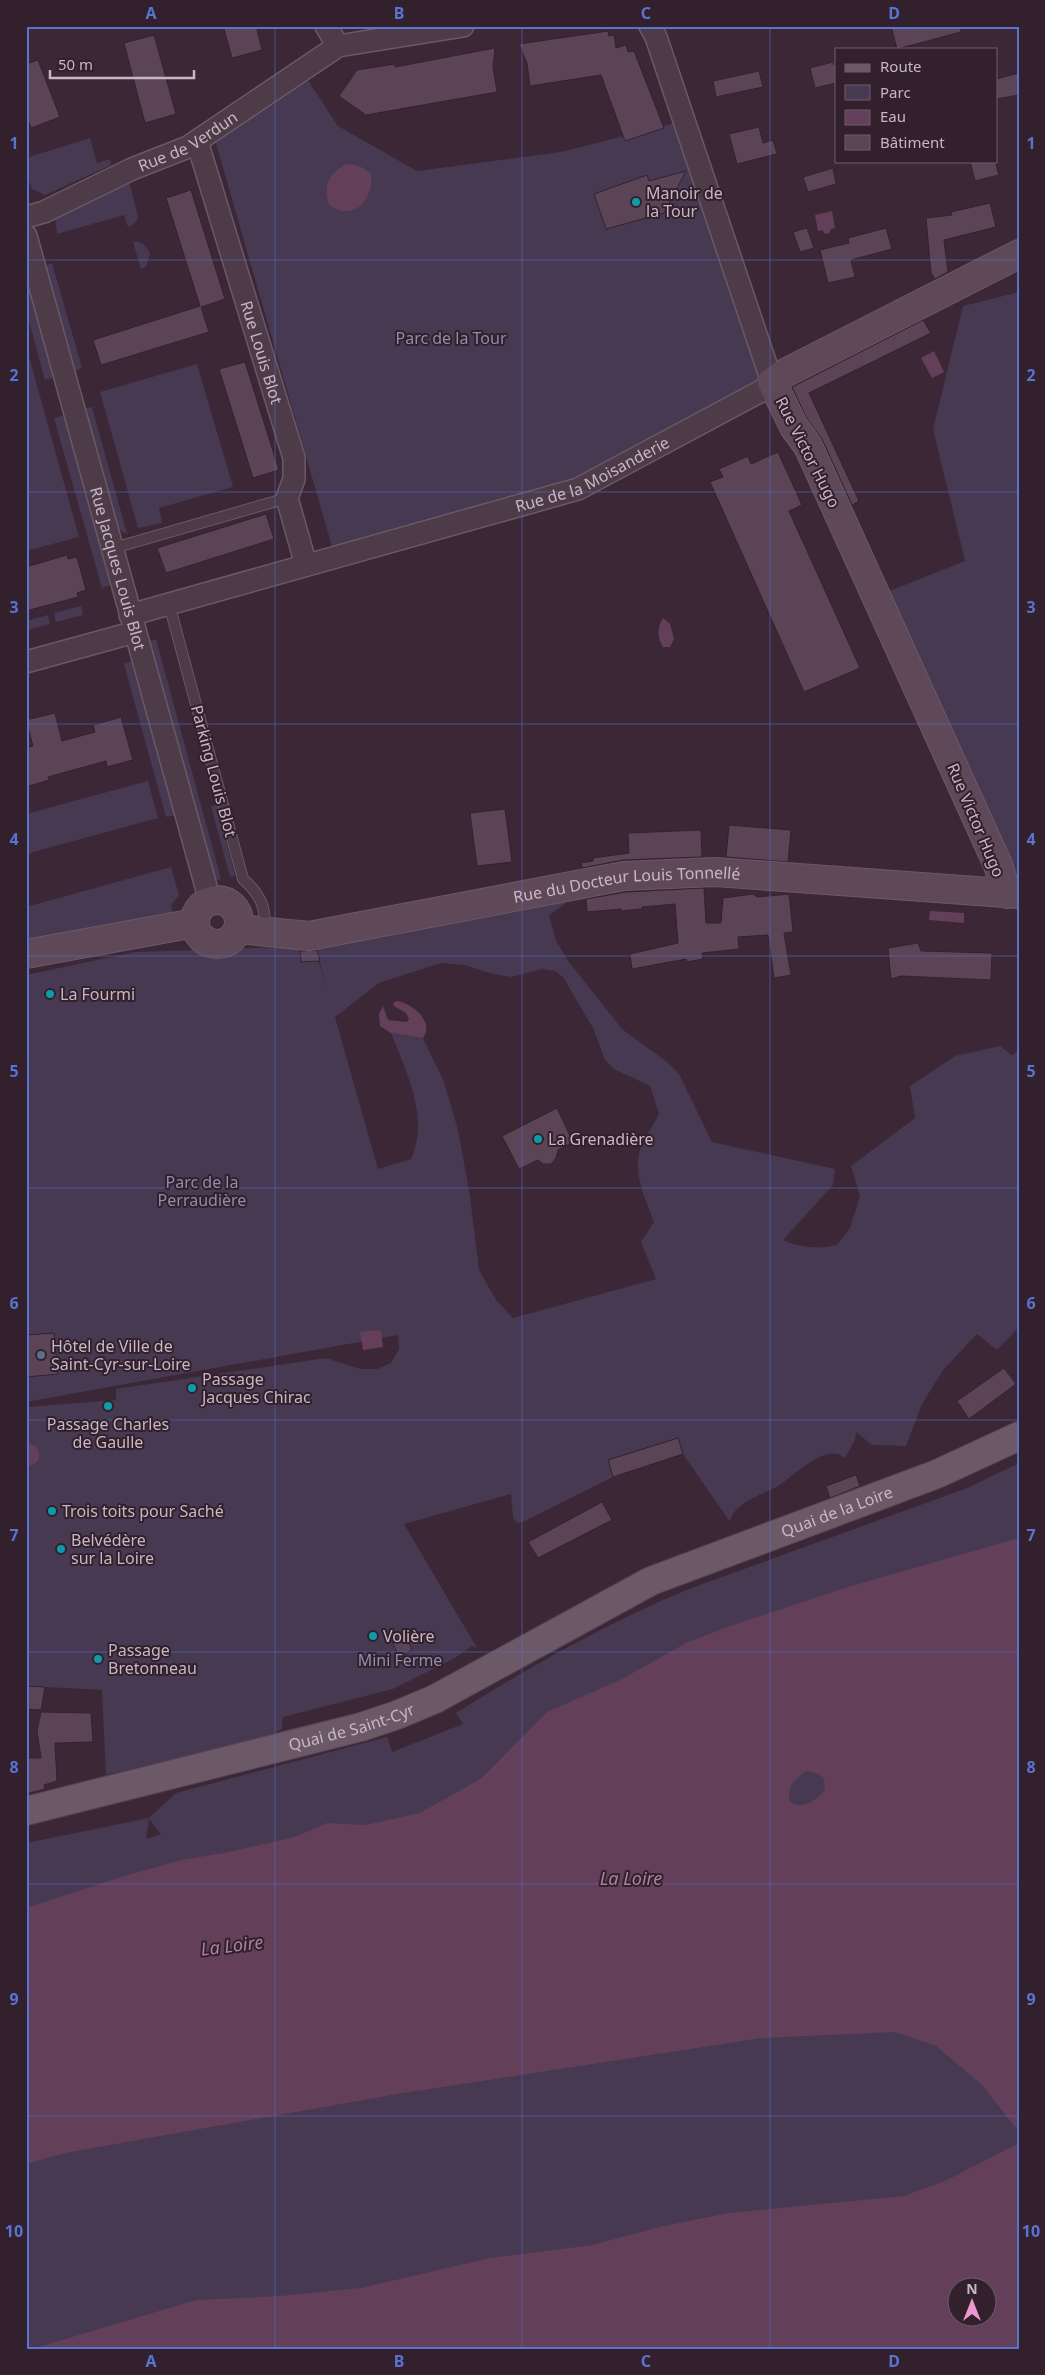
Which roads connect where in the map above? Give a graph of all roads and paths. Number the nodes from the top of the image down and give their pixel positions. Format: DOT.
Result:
graph roads {
  1 [pos="326,26"];
  2 [pos="463,26"];
  3 [pos="650,26"];
  4 [pos="338,46"];
  5 [pos="198,141"];
  6 [pos="26,218"];
  7 [pos="26,236"];
  8 [pos="1019,254"];
  9 [pos="772,382"];
  10 [pos="288,498"];
  11 [pos="114,548"];
  12 [pos="306,565"];
  13 [pos="170,604"];
  14 [pos="133,624"];
  15 [pos="26,662"];
  16 [pos="1013,894"];
  17 [pos="203,912"];
  18 [pos="251,931"];
  19 [pos="26,954"];
  20 [pos="1019,1436"];
  21 [pos="651,1581"];
  22 [pos="26,1811"];
  1 -- 4 [label="street"];
  2 -- 4 [label="street"];
  3 -- 9 [label="street, Rue Victor Hugo"];
  4 -- 5 [label="street, Rue de Verdun"];
  5 -- 6 [label="street, Rue de Verdun"];
  5 -- 10 [label="street, Rue Louis Blot"];
  7 -- 11 [label="street, Rue Jacques Louis Blot"];
  8 -- 9 [label="street, Rue de la Moisanderie"];
  9 -- 12 [label="street, Rue de la Moisanderie"];
  9 -- 16 [label="street, Rue Victor Hugo"];
  10 -- 11 [label="lane"];
  10 -- 12 [label="street, Rue Louis Blot"];
  11 -- 14 [label="street, Rue Jacques Louis Blot"];
  12 -- 13 [label="street, Rue de la Moisanderie"];
  13 -- 14 [label="street, Rue de la Moisanderie"];
  13 -- 18 [label="lane, Parking Louis Blot"];
  14 -- 15 [label="street, Rue de la Moisanderie"];
  14 -- 17 [label="street, Rue Jacques Louis Blot"];
  16 -- 18 [label="street, Rue du Docteur Louis Tonnellé"];
  17 -- 18 [label="street"];
  17 -- 18 [label="street"];
  17 -- 19 [label="street"];
  20 -- 21 [label="main road, Quai de la Loire"];
  21 -- 22 [label="main road, Quai de Saint-Cyr"];
}
